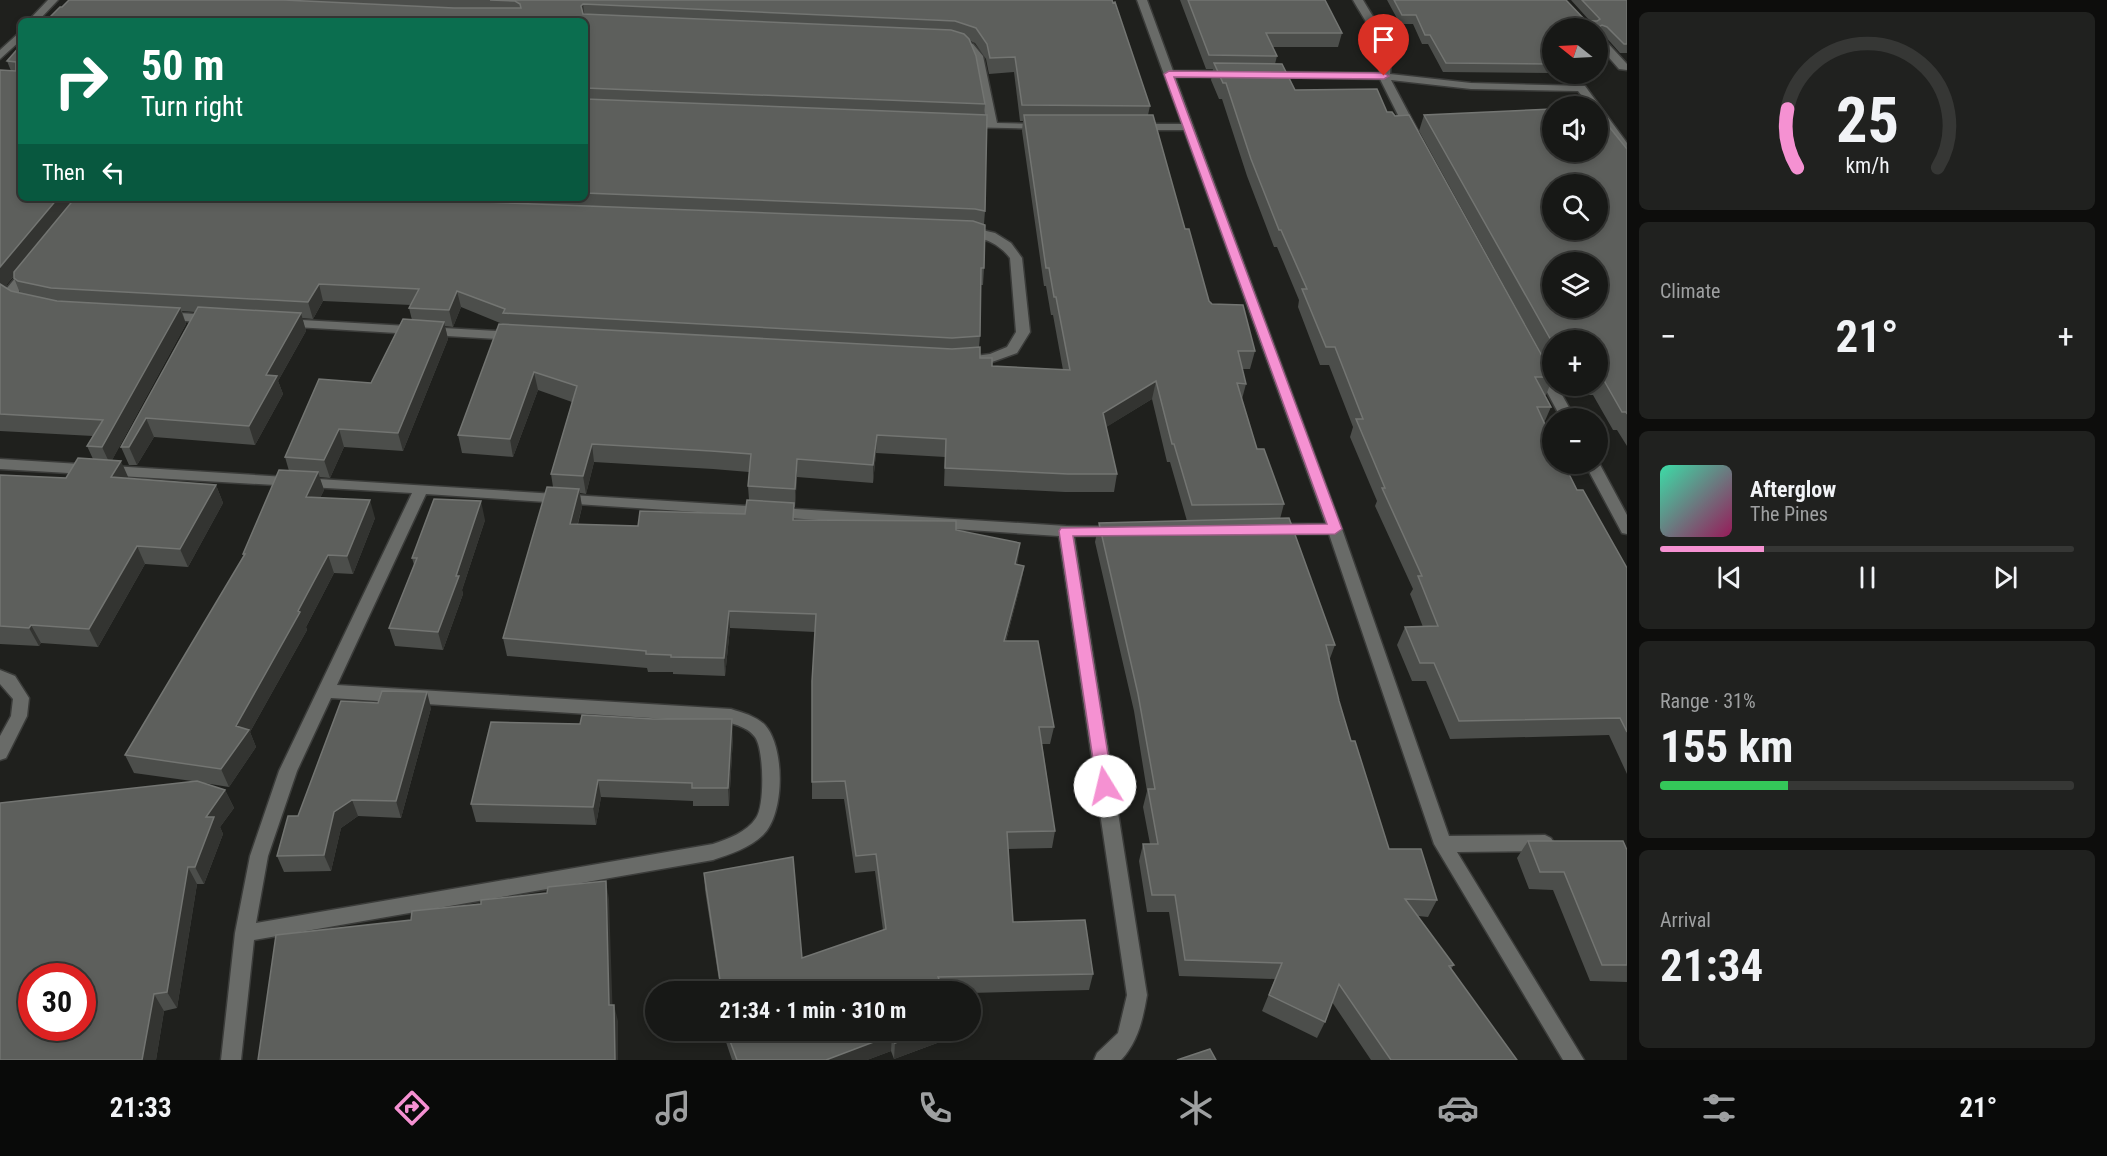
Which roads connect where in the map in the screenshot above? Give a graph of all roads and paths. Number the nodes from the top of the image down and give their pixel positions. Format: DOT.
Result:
graph roads {
  1 [pos="53,0"];
  2 [pos="1142,0"];
  3 [pos="1359,0"];
  4 [pos="36,18"];
  5 [pos="18,37"];
  6 [pos="944,40"];
  7 [pos="1608,50"];
  8 [pos="0,56"];
  9 [pos="1627,67"];
  10 [pos="1169,74"];
  11 [pos="1240,74"];
  12 [pos="1252,75"];
  13 [pos="1384,76"];
  14 [pos="1587,96"];
  15 [pos="957,125"];
  16 [pos="1608,125"];
  17 [pos="992,126"];
  18 [pos="1050,127"];
  19 [pos="1131,127"];
  20 [pos="1188,127"];
  21 [pos="1419,145"];
  22 [pos="1627,151"];
  23 [pos="949,230"];
  24 [pos="35,261"];
  25 [pos="40,309"];
  26 [pos="154,316"];
  27 [pos="223,320"];
  28 [pos="271,322"];
  29 [pos="533,337"];
  30 [pos="961,360"];
  31 [pos="1537,361"];
  32 [pos="1563,408"];
  33 [pos="0,464"];
  34 [pos="1597,474"];
  35 [pos="421,489"];
  36 [pos="1335,529"];
  37 [pos="1627,529"];
  38 [pos="1253,530"];
  39 [pos="1066,531"];
  40 [pos="1136,531"];
  41 [pos="0,676"];
  42 [pos="328,691"];
  43 [pos="0,753"];
  44 [pos="1558,842"];
  45 [pos="1443,844"];
  46 [pos="245,933"];
  47 [pos="231,1060"];
  48 [pos="1104,1060"];
  49 [pos="1574,1060"];
  1 -- 4 [label="street"];
  2 -- 10 [label="street"];
  3 -- 13 [label="street"];
  5 -- 8 [label="street"];
  6 -- 17 [label="street"];
  7 -- 9 [label="street"];
  10 -- 11 [label="street"];
  10 -- 20 [label="street"];
  12 -- 13 [label="street"];
  13 -- 14 [label="street"];
  13 -- 21 [label="street"];
  15 -- 17 [label="street"];
  16 -- 22 [label="street"];
  17 -- 18 [label="street"];
  19 -- 20 [label="street"];
  20 -- 36 [label="street"];
  23 -- 30 [label="street"];
  24 -- 25 [label="street"];
  26 -- 27 [label="street"];
  28 -- 29 [label="street"];
  31 -- 32 [label="street"];
  33 -- 35 [label="street"];
  34 -- 37 [label="street"];
  35 -- 39 [label="street"];
  35 -- 42 [label="street"];
  36 -- 38 [label="street"];
  36 -- 45 [label="street"];
  39 -- 40 [label="street"];
  39 -- 48 [label="street"];
  41 -- 43 [label="street"];
  42 -- 46 [label="street"];
  42 -- 46 [label="street"];
  44 -- 45 [label="street"];
  45 -- 49 [label="street"];
  46 -- 47 [label="street"];
}
